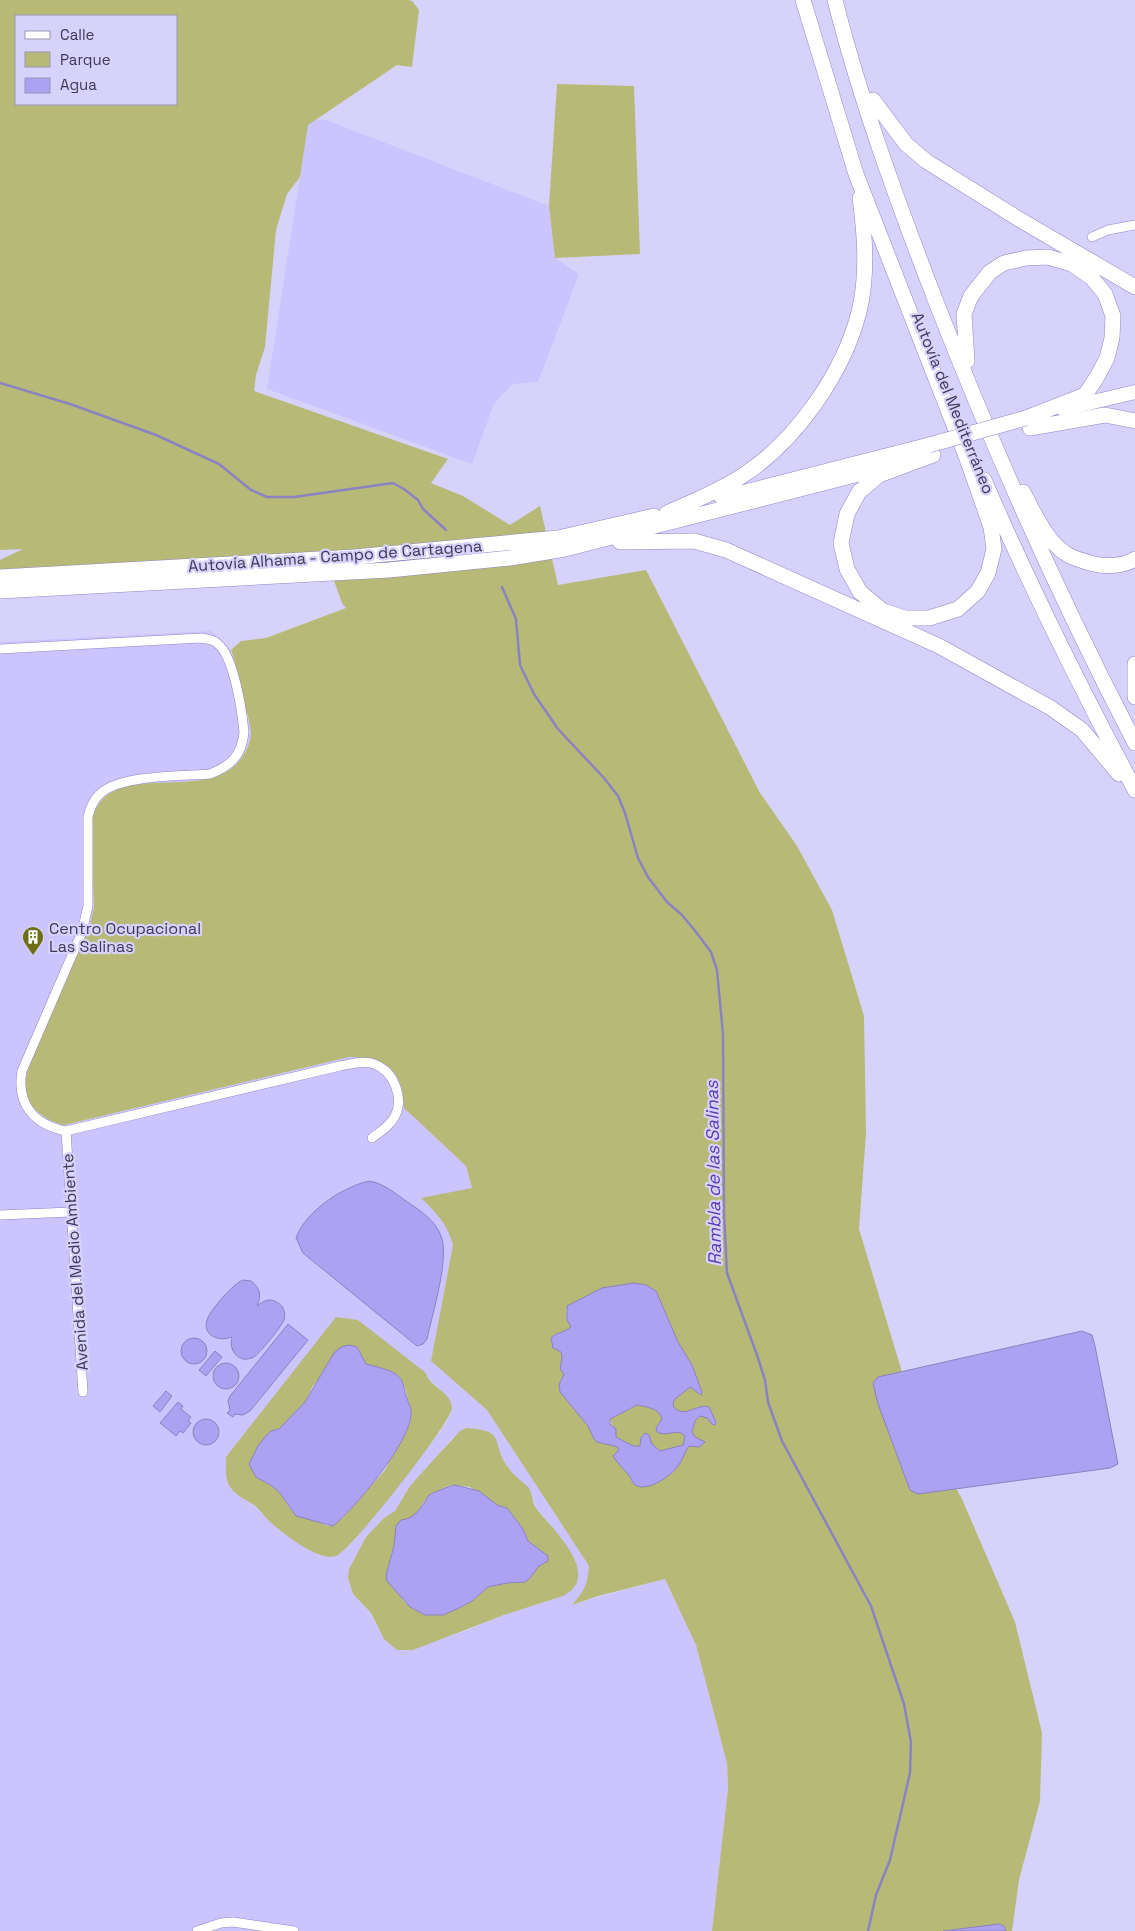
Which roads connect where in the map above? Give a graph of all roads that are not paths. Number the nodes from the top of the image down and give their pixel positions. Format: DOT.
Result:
graph roads {
  1 [pos="803,0"];
  2 [pos="810,0"];
  3 [pos="835,0"];
  4 [pos="841,0"];
  5 [pos="873,100"];
  6 [pos="856,174"];
  7 [pos="1135,225"];
  8 [pos="1092,237"];
  9 [pos="1135,287"];
  10 [pos="967,361"];
  11 [pos="1135,392"];
  12 [pos="1135,399"];
  13 [pos="1135,421"];
  14 [pos="1028,423"];
  15 [pos="931,450"];
  16 [pos="1022,491"];
  17 [pos="667,513"];
  18 [pos="565,549"];
  19 [pos="1135,559"];
  20 [pos="0,577"];
  21 [pos="0,591"];
  22 [pos="0,649"];
  23 [pos="1135,664"];
  24 [pos="1135,697"];
  25 [pos="1135,722"];
  26 [pos="1135,742"];
  27 [pos="1135,792"];
  28 [pos="66,1131"];
  29 [pos="372,1138"];
  30 [pos="71,1212"];
  31 [pos="0,1215"];
  32 [pos="83,1392"];
  33 [pos="197,1931"];
  34 [pos="294,1931"];
  1 -- 6 [label="highway"];
  2 -- 27 [label="highway, Autovía del Mediterráneo"];
  3 -- 26 [label="highway, Autovía del Mediterráneo"];
  4 -- 5 [label="highway"];
  5 -- 9 [label="highway"];
  5 -- 10 [label="highway"];
  6 -- 15 [label="highway"];
  6 -- 17 [label="highway"];
  7 -- 8 [label="street"];
  10 -- 14 [label="highway"];
  10 -- 16 [label="highway"];
  11 -- 14 [label="main road"];
  12 -- 14 [label="main road"];
  13 -- 14 [label="highway"];
  14 -- 15 [label="highway"];
  15 -- 17 [label="highway"];
  15 -- 18 [label="highway"];
  16 -- 19 [label="highway"];
  16 -- 25 [label="highway"];
  17 -- 20 [label="highway, Autovía Alhama - Campo de Cartagena"];
  18 -- 21 [label="highway, Autovía Alhama - Campo de Cartagena"];
  18 -- 27 [label="highway"];
  22 -- 28 [label="street"];
  23 -- 24 [label="highway"];
  28 -- 29 [label="street"];
  28 -- 30 [label="street, Avenida del Medio Ambiente"];
  30 -- 31 [label="street"];
  30 -- 32 [label="street, Avenida del Medio Ambiente"];
  33 -- 34 [label="street"];
}
